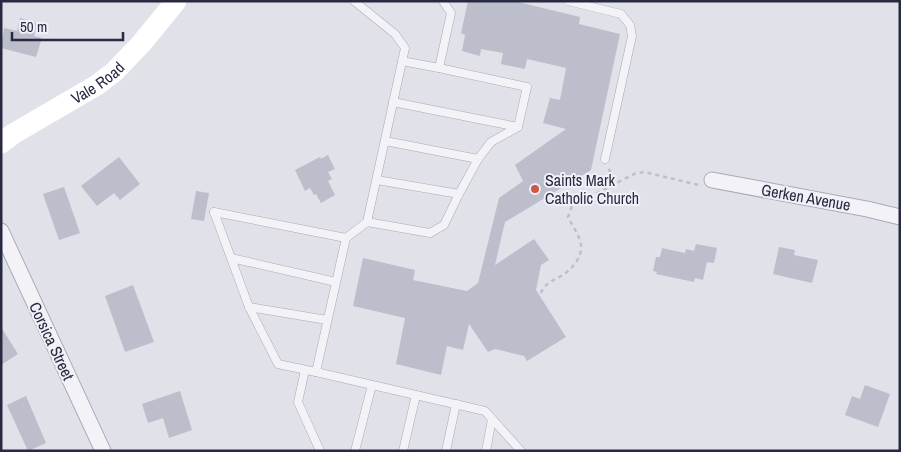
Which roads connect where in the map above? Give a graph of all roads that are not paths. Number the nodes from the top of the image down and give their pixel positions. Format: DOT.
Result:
graph roads {
  1 [pos="176,1"];
  2 [pos="354,1"];
  3 [pos="443,1"];
  4 [pos="568,1"];
  5 [pos="402,61"];
  6 [pos="438,68"];
  7 [pos="394,102"];
  8 [pos="518,127"];
  9 [pos="385,141"];
  10 [pos="1,143"];
  11 [pos="478,159"];
  12 [pos="605,159"];
  13 [pos="377,180"];
  14 [pos="712,180"];
  15 [pos="458,194"];
  16 [pos="900,217"];
  17 [pos="367,222"];
  18 [pos="1,231"];
  19 [pos="346,238"];
  20 [pos="231,258"];
  21 [pos="336,282"];
  22 [pos="249,307"];
  23 [pos="327,320"];
  24 [pos="305,370"];
  25 [pos="316,372"];
  26 [pos="372,385"];
  27 [pos="416,395"];
  28 [pos="456,404"];
  29 [pos="492,419"];
  30 [pos="103,451"];
  31 [pos="320,451"];
  32 [pos="355,451"];
  33 [pos="403,451"];
  34 [pos="446,451"];
  35 [pos="486,451"];
  36 [pos="521,451"];
  1 -- 10 [label="main road, Vale Road"];
  2 -- 5 [label="lane"];
  3 -- 6 [label="lane"];
  4 -- 12 [label="lane"];
  5 -- 6 [label="lane"];
  5 -- 7 [label="lane"];
  6 -- 8 [label="lane"];
  7 -- 8 [label="lane"];
  7 -- 9 [label="lane"];
  8 -- 11 [label="lane"];
  9 -- 11 [label="lane"];
  9 -- 13 [label="lane"];
  11 -- 15 [label="lane"];
  13 -- 15 [label="lane"];
  13 -- 17 [label="lane"];
  14 -- 16 [label="street, Gerken Avenue"];
  15 -- 17 [label="lane"];
  17 -- 19 [label="lane"];
  18 -- 30 [label="street, Corsica Street"];
  19 -- 20 [label="lane"];
  19 -- 21 [label="lane"];
  20 -- 21 [label="lane"];
  20 -- 22 [label="lane"];
  21 -- 23 [label="lane"];
  22 -- 23 [label="lane"];
  22 -- 24 [label="lane"];
  23 -- 25 [label="lane"];
  24 -- 25 [label="lane"];
  24 -- 31 [label="lane"];
  25 -- 26 [label="lane"];
  26 -- 27 [label="lane"];
  26 -- 32 [label="lane"];
  27 -- 28 [label="lane"];
  27 -- 33 [label="lane"];
  28 -- 29 [label="lane"];
  28 -- 34 [label="lane"];
  29 -- 35 [label="lane"];
  29 -- 36 [label="lane"];
}
